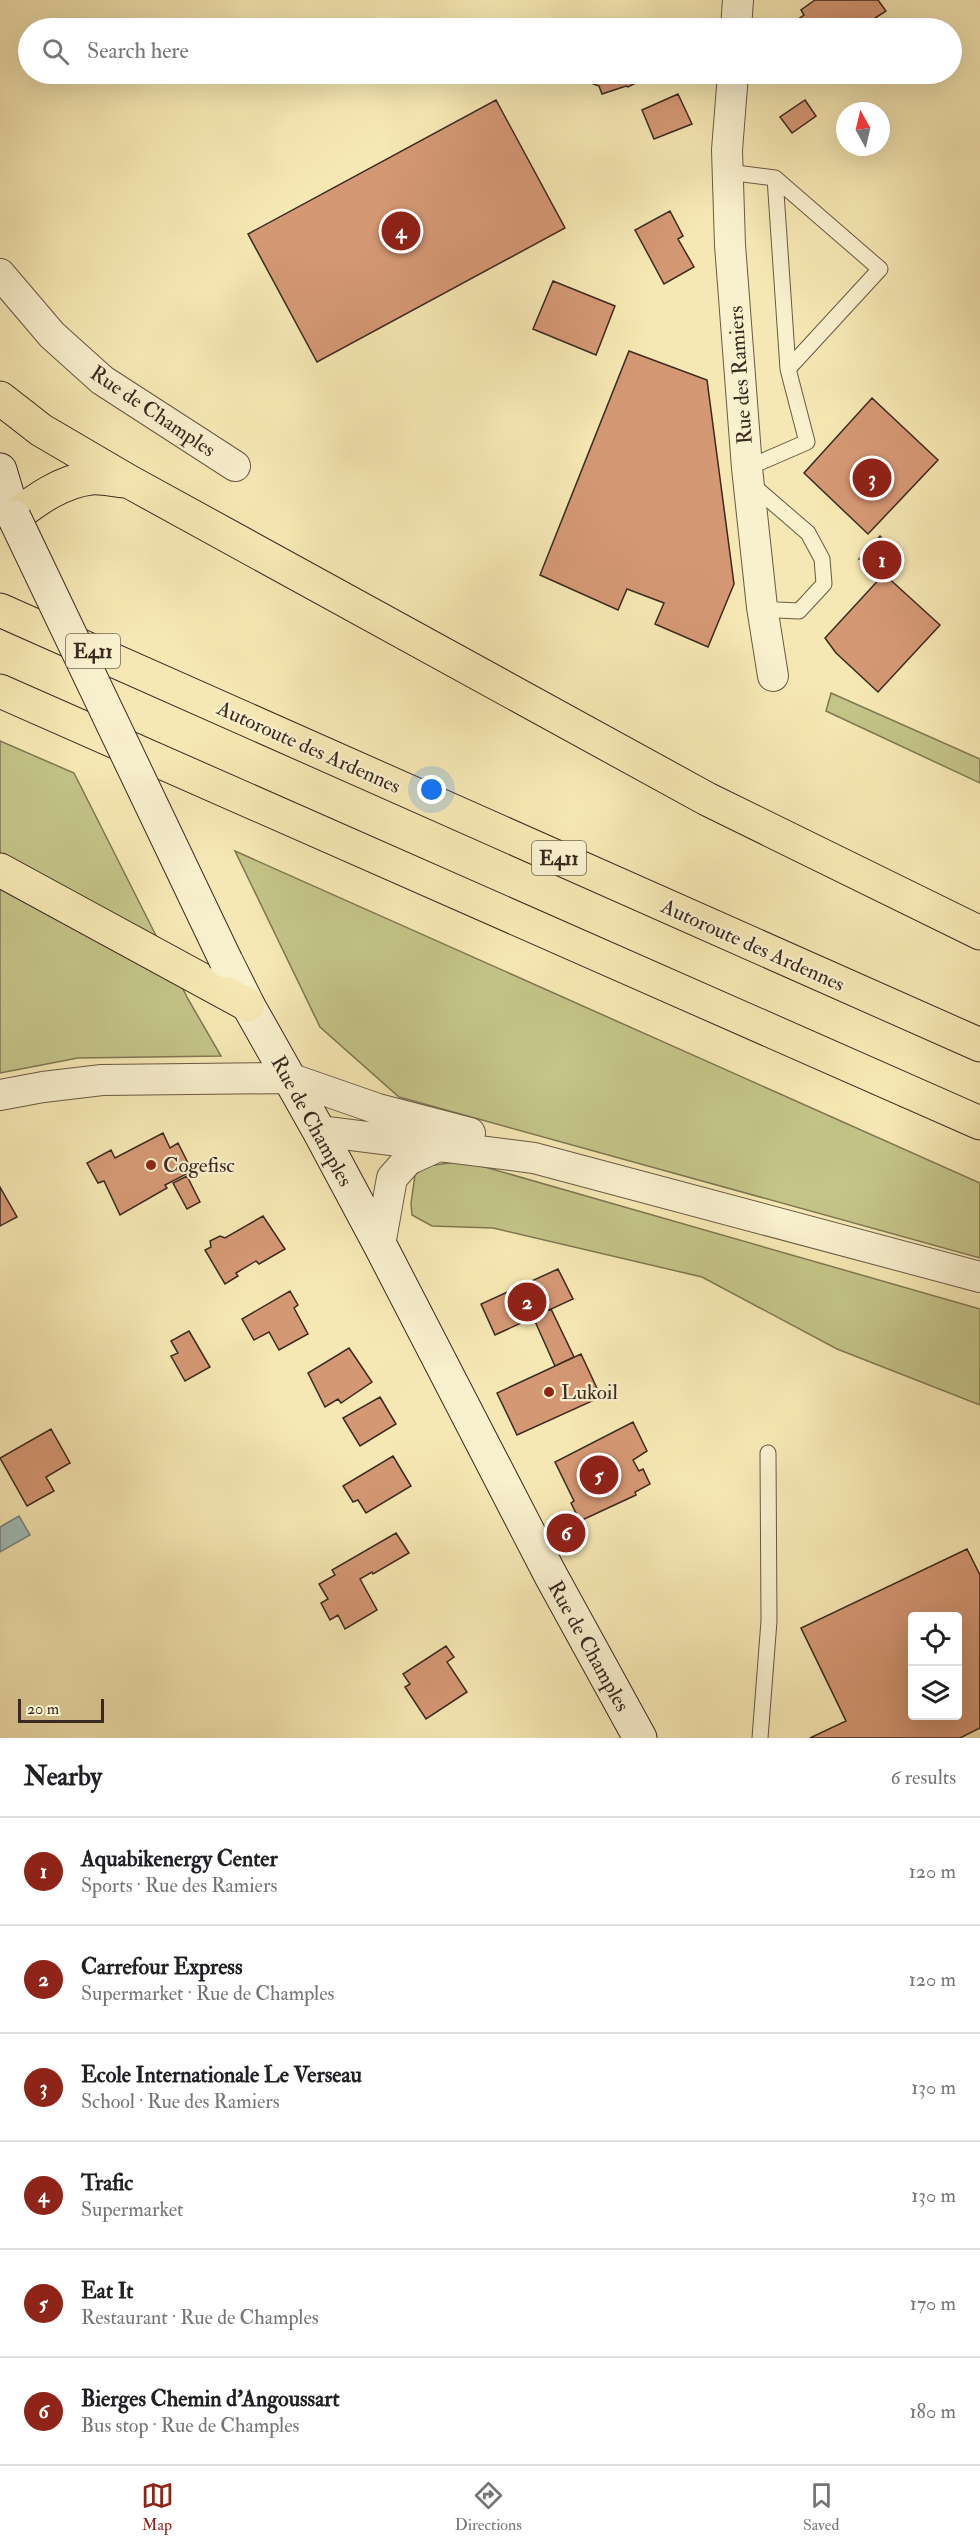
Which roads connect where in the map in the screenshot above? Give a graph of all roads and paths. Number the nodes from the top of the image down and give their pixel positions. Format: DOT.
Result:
graph roads {
  1 [pos="738,0"];
  2 [pos="737,18"];
  3 [pos="732,84"];
  4 [pos="728,172"];
  5 [pos="776,178"];
  6 [pos="0,274"];
  7 [pos="788,369"];
  8 [pos="0,398"];
  9 [pos="235,466"];
  10 [pos="747,468"];
  11 [pos="0,470"];
  12 [pos="128,481"];
  13 [pos="7,507"];
  14 [pos="762,607"];
  15 [pos="0,610"];
  16 [pos="773,676"];
  17 [pos="0,691"];
  18 [pos="0,870"];
  19 [pos="980,933"];
  20 [pos="248,1005"];
  21 [pos="980,1019"];
  22 [pos="931,1024"];
  23 [pos="980,1045"];
  24 [pos="289,1077"];
  25 [pos="0,1095"];
  26 [pos="980,1123"];
  27 [pos="319,1131"];
  28 [pos="441,1145"];
  29 [pos="534,1158"];
  30 [pos="380,1245"];
  31 [pos="980,1277"];
  32 [pos="768,1453"];
  33 [pos="640,1738"];
  34 [pos="760,1738"];
  1 -- 2 [label="street"];
  3 -- 4 [label="street, Rue des Ramiers"];
  4 -- 5 [label="lane"];
  4 -- 10 [label="street, Rue des Ramiers"];
  5 -- 7 [label="lane"];
  5 -- 7 [label="lane"];
  6 -- 9 [label="street, Rue de Champles"];
  7 -- 10 [label="lane"];
  8 -- 12 [label="highway"];
  10 -- 14 [label="street, Rue des Ramiers"];
  10 -- 14 [label="lane"];
  11 -- 13 [label="main road, Rue de Champles"];
  12 -- 13 [label="highway"];
  12 -- 19 [label="highway"];
  13 -- 20 [label="main road, Rue de Champles, bridge"];
  14 -- 16 [label="street, Rue des Ramiers"];
  15 -- 22 [label="highway, Autoroute des Ardennes / E411"];
  17 -- 26 [label="highway"];
  18 -- 20 [label="highway"];
  20 -- 24 [label="main road, Rue de Champles"];
  21 -- 22 [label="highway"];
  22 -- 23 [label="highway, Autoroute des Ardennes / E411"];
  24 -- 25 [label="street"];
  24 -- 27 [label="main road, Rue de Champles"];
  24 -- 29 [label="street"];
  27 -- 28 [label="street"];
  27 -- 30 [label="main road, Rue de Champles"];
  28 -- 29 [label="street"];
  28 -- 30 [label="street"];
  29 -- 31 [label="street"];
  30 -- 33 [label="main road, Rue de Champles"];
  32 -- 34 [label="lane"];
}
